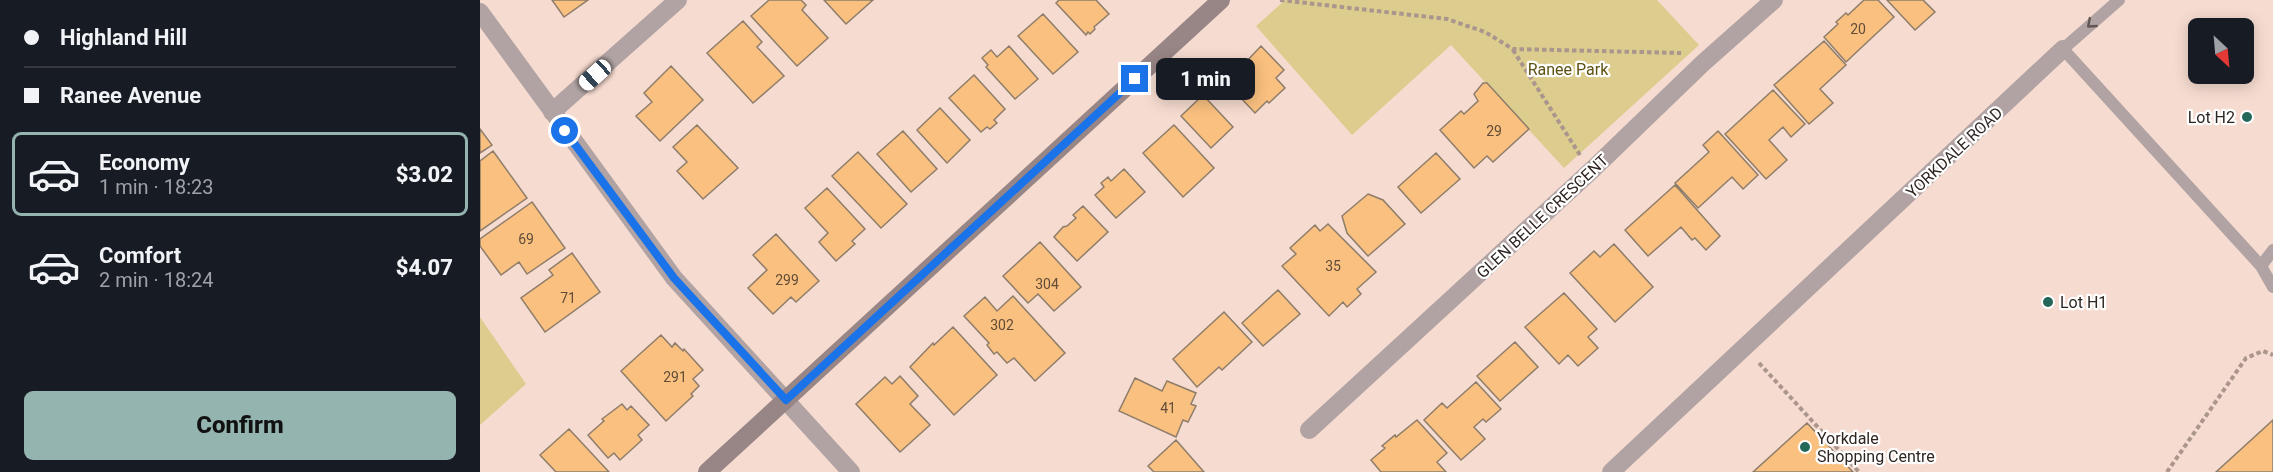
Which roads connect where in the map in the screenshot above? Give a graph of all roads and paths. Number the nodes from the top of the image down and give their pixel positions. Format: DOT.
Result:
graph roads {
  1 [pos="678,0"];
  2 [pos="1221,0"];
  3 [pos="1280,0"];
  4 [pos="1774,0"];
  5 [pos="2119,0"];
  6 [pos="480,12"];
  7 [pos="2063,49"];
  8 [pos="1513,50"];
  9 [pos="1704,63"];
  10 [pos="552,112"];
  11 [pos="1593,169"];
  12 [pos="2273,250"];
  13 [pos="2261,266"];
  14 [pos="2273,287"];
  15 [pos="2273,355"];
  16 [pos="1759,363"];
  17 [pos="786,400"];
  18 [pos="1309,430"];
  19 [pos="707,472"];
  20 [pos="851,472"];
  21 [pos="1611,472"];
  22 [pos="1859,472"];
  23 [pos="2167,472"];
  1 -- 10 [label="street"];
  2 -- 17 [label="street"];
  3 -- 8 [label="path"];
  4 -- 9 [label="street, GLEN BELLE CRESCENT"];
  5 -- 7 [label="lane, one-way"];
  6 -- 10 [label="street"];
  7 -- 13 [label="lane"];
  7 -- 21 [label="street, YORKDALE ROAD"];
  8 -- 9 [label="path"];
  8 -- 11 [label="path"];
  9 -- 11 [label="street, GLEN BELLE CRESCENT"];
  10 -- 17 [label="street"];
  11 -- 18 [label="street, GLEN BELLE CRESCENT"];
  12 -- 13 [label="lane"];
  13 -- 14 [label="lane"];
  15 -- 23 [label="path"];
  16 -- 22 [label="path"];
  17 -- 19 [label="street"];
  17 -- 20 [label="street"];
}
